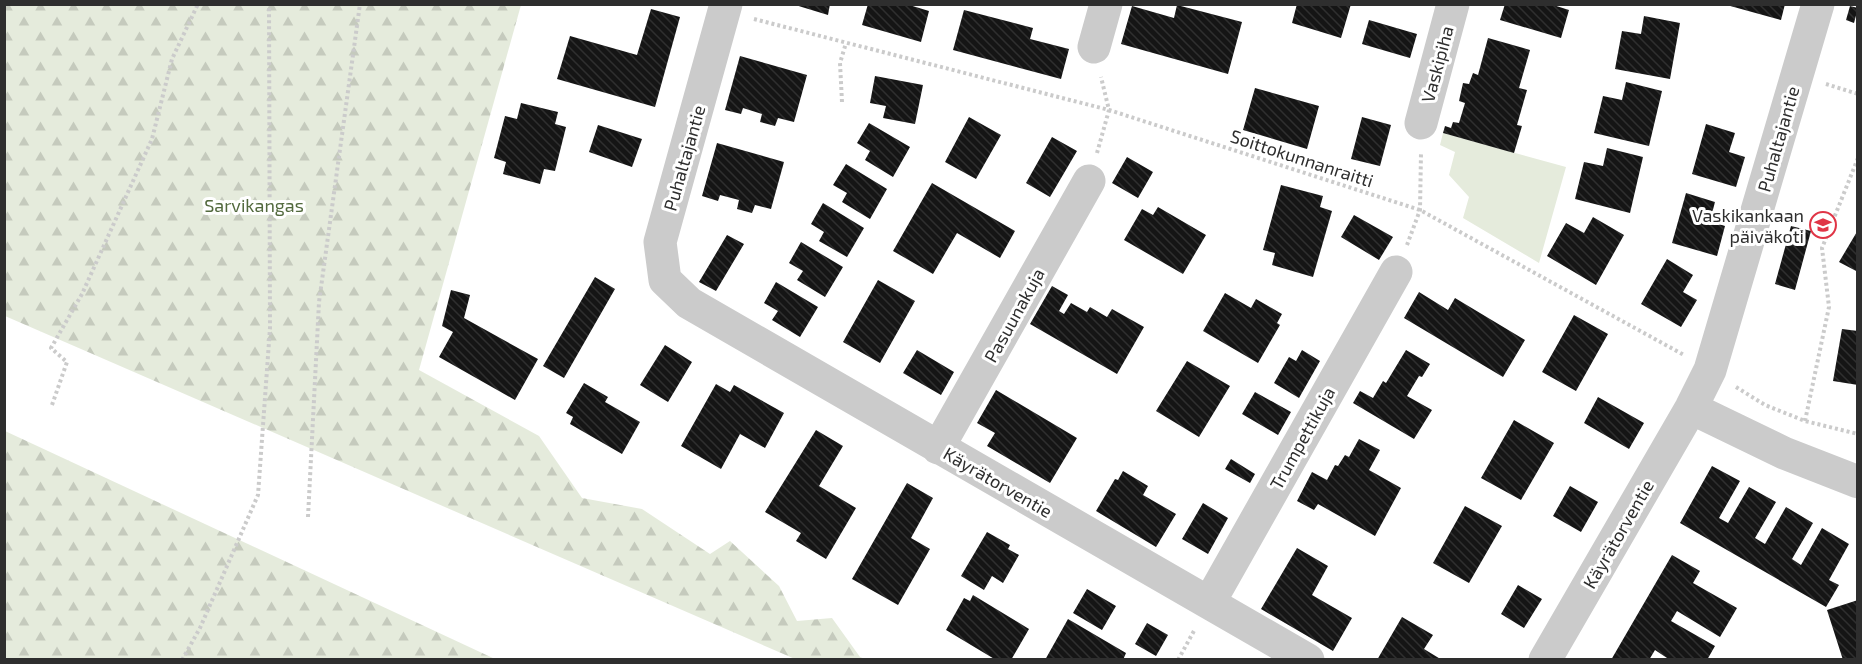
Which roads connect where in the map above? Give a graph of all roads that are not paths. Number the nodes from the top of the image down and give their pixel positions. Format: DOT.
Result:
graph roads {
  1 [pos="1106,4"];
  2 [pos="1453,4"];
  3 [pos="1818,4"];
  4 [pos="725,8"];
  5 [pos="1094,46"];
  6 [pos="1421,123"];
  7 [pos="1089,181"];
  8 [pos="1396,272"];
  9 [pos="689,303"];
  10 [pos="1691,408"];
  11 [pos="938,448"];
  12 [pos="1784,453"];
  13 [pos="1857,461"];
  14 [pos="1857,483"];
  15 [pos="1209,603"];
  16 [pos="1308,660"];
  17 [pos="1545,660"];
  1 -- 5 [label="street"];
  2 -- 6 [label="street, Vaskipiha"];
  3 -- 10 [label="street, Puhaltajantie"];
  4 -- 9 [label="street, Puhaltajantie"];
  7 -- 11 [label="street, Pasuunakuja"];
  8 -- 15 [label="street, Trumpettikuja"];
  9 -- 11 [label="street, Käyrätorventie"];
  10 -- 12 [label="street"];
  10 -- 17 [label="street, Käyrätorventie"];
  11 -- 15 [label="street, Käyrätorventie"];
  12 -- 13 [label="street"];
  12 -- 14 [label="street"];
  15 -- 16 [label="street, Käyrätorventie"];
}
